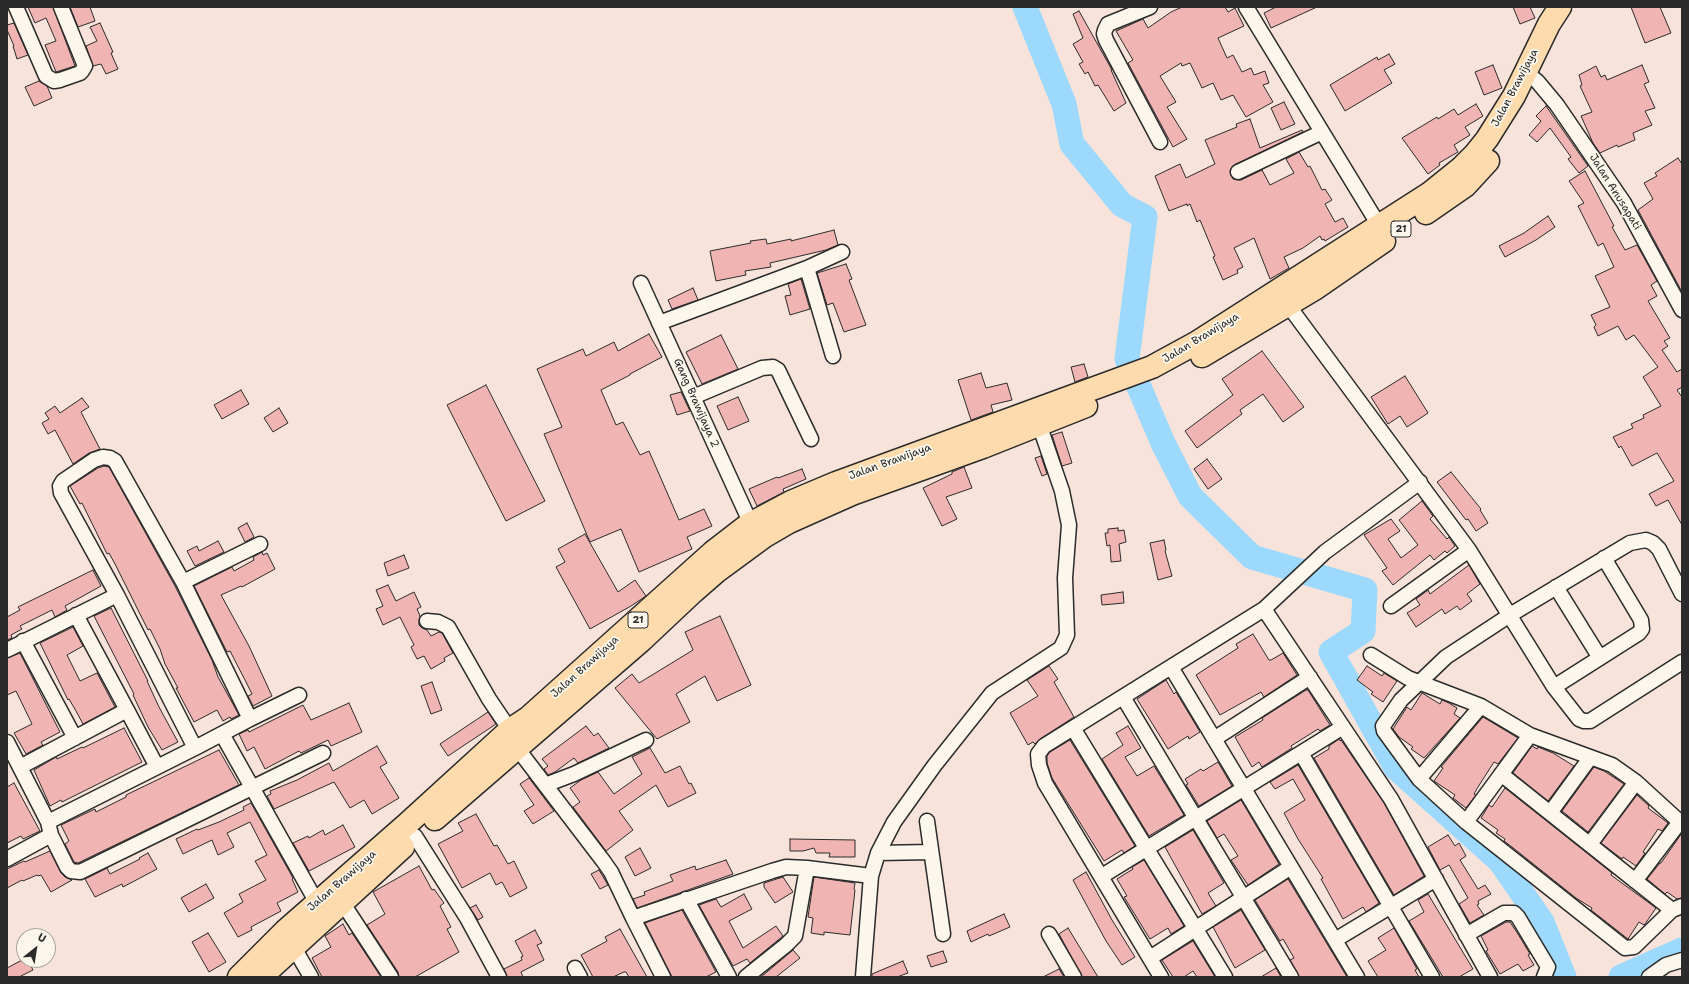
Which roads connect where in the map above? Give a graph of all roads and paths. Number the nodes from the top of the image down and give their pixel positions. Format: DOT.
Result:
graph roads {
  1 [pos="16,7"];
  2 [pos="61,7"];
  3 [pos="1150,7"];
  4 [pos="1246,7"];
  5 [pos="1560,7"];
  6 [pos="1574,7"];
  7 [pos="1531,77"];
  8 [pos="1322,132"];
  9 [pos="1160,142"];
  10 [pos="1238,172"];
  11 [pos="1383,233"];
  12 [pos="842,252"];
  13 [pos="807,268"];
  14 [pos="641,283"];
  15 [pos="1288,305"];
  16 [pos="1682,310"];
  17 [pos="659,323"];
  18 [pos="833,356"];
  19 [pos="1154,373"];
  20 [pos="1109,389"];
  21 [pos="693,397"];
  22 [pos="1039,424"];
  23 [pos="810,439"];
  24 [pos="1420,482"];
  25 [pos="751,524"];
  26 [pos="260,544"];
  27 [pos="1469,550"];
  28 [pos="1604,558"];
  29 [pos="182,582"];
  30 [pos="1556,587"];
  31 [pos="1682,594"];
  32 [pos="117,595"];
  33 [pos="1391,606"];
  34 [pos="1264,609"];
  35 [pos="76,615"];
  36 [pos="1510,615"];
  37 [pos="427,621"];
  38 [pos="23,641"];
  39 [pos="7,650"];
  40 [pos="1371,655"];
  41 [pos="1600,658"];
  42 [pos="1682,662"];
  43 [pos="1171,667"];
  44 [pos="1310,677"];
  45 [pos="1420,683"];
  46 [pos="1554,688"];
  47 [pos="299,695"];
  48 [pos="1123,697"];
  49 [pos="1481,706"];
  50 [pos="127,710"];
  51 [pos="250,719"];
  52 [pos="533,723"];
  53 [pos="1343,727"];
  54 [pos="1073,728"];
  55 [pos="222,734"];
  56 [pos="1530,735"];
  57 [pos="75,738"];
  58 [pos="514,739"];
  59 [pos="1214,739"];
  60 [pos="646,740"];
  61 [pos="7,742"];
  62 [pos="195,748"];
  63 [pos="323,753"];
  64 [pos="1301,753"];
  65 [pos="1590,758"];
  66 [pos="20,767"];
  67 [pos="157,767"];
  68 [pos="1501,774"];
  69 [pos="1419,779"];
  70 [pos="1636,782"];
  71 [pos="545,785"];
  72 [pos="251,788"];
  73 [pos="1244,788"];
  74 [pos="1550,812"];
  75 [pos="1196,818"];
  76 [pos="927,821"];
  77 [pos="1466,822"];
  78 [pos="1680,823"];
  79 [pos="50,829"];
  80 [pos="415,836"];
  81 [pos="1590,844"];
  82 [pos="1147,848"];
  83 [pos="930,852"];
  84 [pos="878,853"];
  85 [pos="7,859"];
  86 [pos="1291,867"];
  87 [pos="807,868"];
  88 [pos="871,876"];
  89 [pos="1102,876"];
  90 [pos="1436,879"];
  91 [pos="1635,881"];
  92 [pos="343,895"];
  93 [pos="1244,898"];
  94 [pos="686,900"];
  95 [pos="1391,906"];
  96 [pos="1677,908"];
  97 [pos="322,910"];
  98 [pos="633,918"];
  99 [pos="1196,928"];
  100 [pos="943,934"];
  101 [pos="1049,934"];
  102 [pos="1466,934"];
  103 [pos="1335,940"];
  104 [pos="293,946"];
  105 [pos="1150,958"];
  106 [pos="1682,960"];
  107 [pos="238,977"];
  108 [pos="261,977"];
  109 [pos="311,977"];
  110 [pos="391,977"];
  111 [pos="499,977"];
  112 [pos="663,977"];
  113 [pos="729,977"];
  114 [pos="746,977"];
  115 [pos="863,977"];
  116 [pos="1074,977"];
  117 [pos="1161,977"];
  118 [pos="1225,977"];
  119 [pos="1292,977"];
  120 [pos="1357,977"];
  121 [pos="1432,977"];
  122 [pos="1490,977"];
  123 [pos="1544,977"];
  124 [pos="1649,977"];
  1 -- 2 [label="street"];
  3 -- 9 [label="street"];
  4 -- 8 [label="street"];
  5 -- 7 [label="highway, Jalan Brawijaya / 21"];
  6 -- 7 [label="highway, Jalan Brawijaya / 21"];
  7 -- 11 [label="highway, Jalan Brawijaya / 21"];
  7 -- 16 [label="street, Jalan Anusapati"];
  8 -- 10 [label="street"];
  8 -- 11 [label="street"];
  11 -- 15 [label="highway, Jalan Brawijaya / 21"];
  11 -- 19 [label="highway, Jalan Brawijaya / 21"];
  12 -- 13 [label="street"];
  13 -- 17 [label="street"];
  13 -- 18 [label="street"];
  14 -- 17 [label="street, Gang Brawijaya 2"];
  15 -- 19 [label="highway, Jalan Brawijaya / 21"];
  15 -- 24 [label="street"];
  17 -- 21 [label="street, Gang Brawijaya 2"];
  19 -- 20 [label="highway, Jalan Brawijaya / 21"];
  20 -- 22 [label="highway, Jalan Brawijaya / 21"];
  20 -- 25 [label="highway, Jalan Brawijaya / 21"];
  21 -- 23 [label="street"];
  21 -- 25 [label="street, Gang Brawijaya 2"];
  22 -- 52 [label="highway, Jalan Brawijaya / 21"];
  22 -- 84 [label="street"];
  24 -- 27 [label="street"];
  24 -- 34 [label="street"];
  25 -- 52 [label="highway, Jalan Brawijaya / 21"];
  26 -- 29 [label="street"];
  27 -- 33 [label="street"];
  27 -- 36 [label="street"];
  28 -- 30 [label="street"];
  28 -- 31 [label="street"];
  28 -- 41 [label="street"];
  29 -- 32 [label="street"];
  29 -- 51 [label="street"];
  30 -- 36 [label="street"];
  30 -- 41 [label="street"];
  32 -- 35 [label="street"];
  32 -- 62 [label="street"];
  34 -- 43 [label="street"];
  34 -- 44 [label="street"];
  35 -- 38 [label="street"];
  35 -- 50 [label="street"];
  36 -- 45 [label="street"];
  36 -- 46 [label="street"];
  37 -- 58 [label="street"];
  38 -- 39 [label="street"];
  38 -- 57 [label="street"];
  40 -- 45 [label="street"];
  41 -- 46 [label="street"];
  42 -- 46 [label="street"];
  43 -- 48 [label="street"];
  43 -- 59 [label="street"];
  44 -- 53 [label="street"];
  44 -- 59 [label="street"];
  45 -- 49 [label="street"];
  45 -- 69 [label="street"];
  47 -- 51 [label="street"];
  48 -- 54 [label="street"];
  48 -- 75 [label="street"];
  49 -- 56 [label="street"];
  49 -- 69 [label="street"];
  50 -- 57 [label="street"];
  50 -- 67 [label="street"];
  51 -- 55 [label="street"];
  52 -- 58 [label="highway, Jalan Brawijaya / 21"];
  53 -- 64 [label="street"];
  53 -- 90 [label="street"];
  54 -- 82 [label="street"];
  54 -- 89 [label="street"];
  55 -- 62 [label="street"];
  55 -- 72 [label="street"];
  56 -- 65 [label="street"];
  56 -- 68 [label="street"];
  57 -- 66 [label="street"];
  58 -- 71 [label="street"];
  58 -- 80 [label="highway, Jalan Brawijaya / 21"];
  58 -- 92 [label="highway, Jalan Brawijaya / 21"];
  59 -- 73 [label="street"];
  60 -- 71 [label="street"];
  61 -- 66 [label="street"];
  62 -- 67 [label="street"];
  63 -- 72 [label="street"];
  64 -- 73 [label="street"];
  64 -- 95 [label="street"];
  65 -- 70 [label="street"];
  65 -- 74 [label="street"];
  66 -- 79 [label="street"];
  67 -- 79 [label="street"];
  68 -- 74 [label="street"];
  68 -- 77 [label="street"];
  69 -- 77 [label="street"];
  70 -- 78 [label="street"];
  70 -- 81 [label="street"];
  71 -- 98 [label="street"];
  72 -- 79 [label="street"];
  72 -- 97 [label="street"];
  73 -- 75 [label="street"];
  73 -- 86 [label="street"];
  74 -- 81 [label="street"];
  75 -- 82 [label="street"];
  75 -- 93 [label="street"];
  76 -- 83 [label="street"];
  77 -- 96 [label="street"];
  78 -- 91 [label="street"];
  79 -- 85 [label="street"];
  80 -- 92 [label="highway, Jalan Brawijaya / 21"];
  80 -- 111 [label="street"];
  81 -- 91 [label="street"];
  82 -- 89 [label="street"];
  82 -- 99 [label="street"];
  83 -- 84 [label="street"];
  83 -- 100 [label="street"];
  84 -- 88 [label="street"];
  86 -- 93 [label="street"];
  86 -- 103 [label="street"];
  87 -- 88 [label="street"];
  87 -- 94 [label="street"];
  87 -- 114 [label="street"];
  88 -- 115 [label="street"];
  89 -- 105 [label="street"];
  90 -- 95 [label="street"];
  90 -- 102 [label="street"];
  91 -- 96 [label="street"];
  92 -- 97 [label="highway, Jalan Brawijaya / 21"];
  92 -- 110 [label="street"];
  93 -- 99 [label="street"];
  93 -- 119 [label="street"];
  94 -- 98 [label="street"];
  94 -- 113 [label="street"];
  95 -- 103 [label="street"];
  95 -- 121 [label="street"];
  97 -- 104 [label="highway, Jalan Brawijaya / 21"];
  97 -- 107 [label="highway, Jalan Brawijaya / 21"];
  98 -- 112 [label="street"];
  99 -- 105 [label="street"];
  99 -- 118 [label="street"];
  101 -- 116 [label="street"];
  102 -- 122 [label="street"];
  102 -- 123 [label="street"];
  103 -- 120 [label="street"];
  104 -- 108 [label="highway, Jalan Brawijaya / 21"];
  104 -- 109 [label="street"];
  105 -- 117 [label="street"];
  106 -- 124 [label="street"];
}
